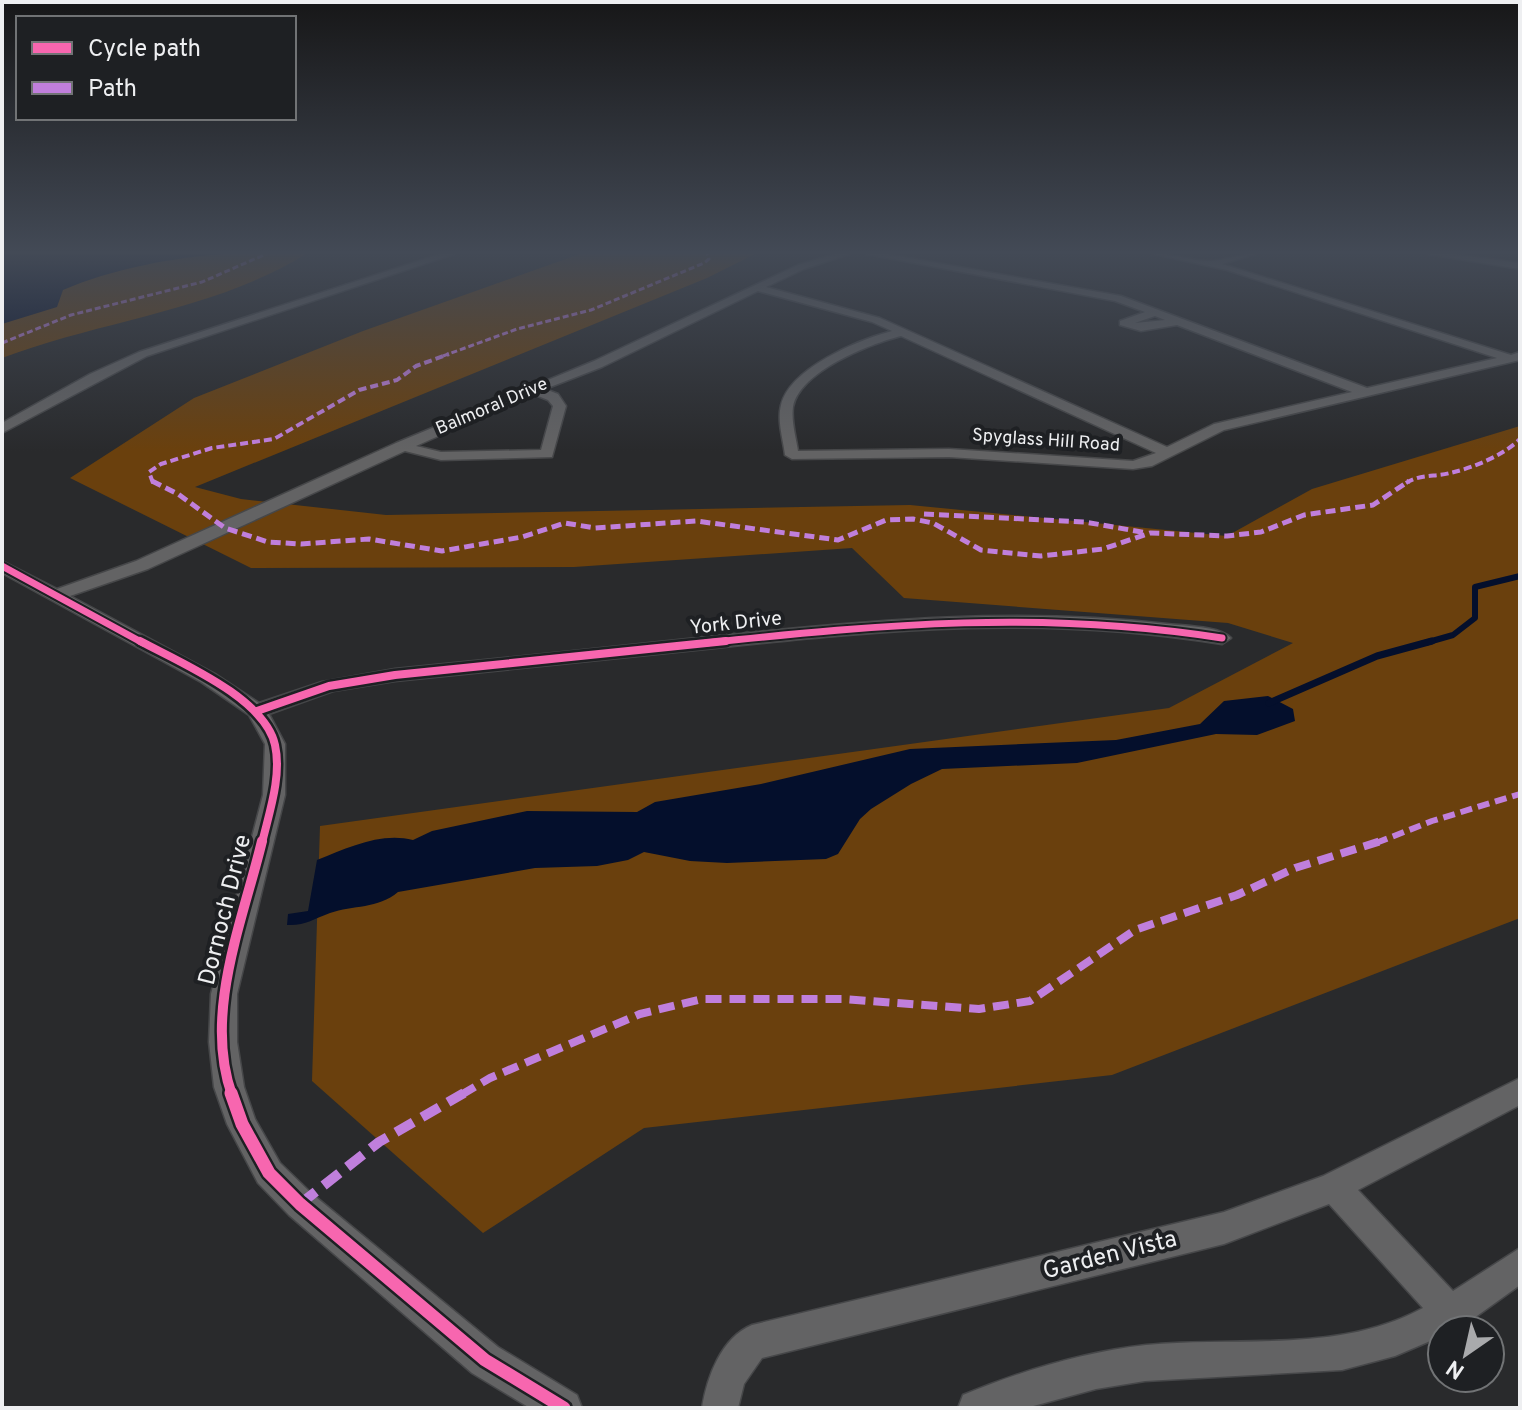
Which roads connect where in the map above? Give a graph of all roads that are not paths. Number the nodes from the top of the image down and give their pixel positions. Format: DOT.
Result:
graph roads {
  1 [pos="250,320"];
  2 [pos="690,320"];
  3 [pos="863,320"];
  4 [pos="1134,320"];
  5 [pos="1175,320"];
  6 [pos="1396,320"];
  7 [pos="1178,321"];
  8 [pos="903,332"];
  9 [pos="1515,357"];
  10 [pos="533,389"];
  11 [pos="1362,391"];
  12 [pos="2,429"];
  13 [pos="401,446"];
  14 [pos="1168,453"];
  15 [pos="142,565"];
  16 [pos="2,566"];
  17 [pos="56,595"];
  18 [pos="75,605"];
  19 [pos="1222,638"];
  20 [pos="257,711"];
  21 [pos="1520,1091"];
  22 [pos="1334,1186"];
  23 [pos="1520,1265"];
  24 [pos="1451,1314"];
  25 [pos="1426,1325"];
  26 [pos="564,1408"];
  27 [pos="720,1408"];
  28 [pos="976,1408"];
  1 -- 12 [label="street"];
  2 -- 10 [label="street, Balmoral Drive"];
  3 -- 8 [label="street"];
  4 -- 7 [label="street"];
  5 -- 7 [label="street"];
  6 -- 9 [label="street"];
  7 -- 11 [label="street"];
  8 -- 14 [label="street"];
  8 -- 14 [label="street, Spyglass Hill Road"];
  9 -- 11 [label="street, Spyglass Hill Road"];
  10 -- 13 [label="street, Balmoral Drive"];
  10 -- 13 [label="street"];
  11 -- 14 [label="street, Spyglass Hill Road"];
  13 -- 15 [label="street, Balmoral Drive"];
  15 -- 17 [label="street, Balmoral Drive"];
  15 -- 18 [label="street, Balmoral Drive"];
  16 -- 17 [label="street, Dornoch Drive"];
  17 -- 18 [label="street, Dornoch Drive"];
  18 -- 20 [label="street, Dornoch Drive"];
  19 -- 20 [label="street, York Drive"];
  20 -- 26 [label="street, Dornoch Drive"];
  21 -- 22 [label="street, Garden Vista"];
  22 -- 24 [label="street"];
  22 -- 27 [label="street, Garden Vista"];
  23 -- 24 [label="street"];
  25 -- 28 [label="street"];
}
